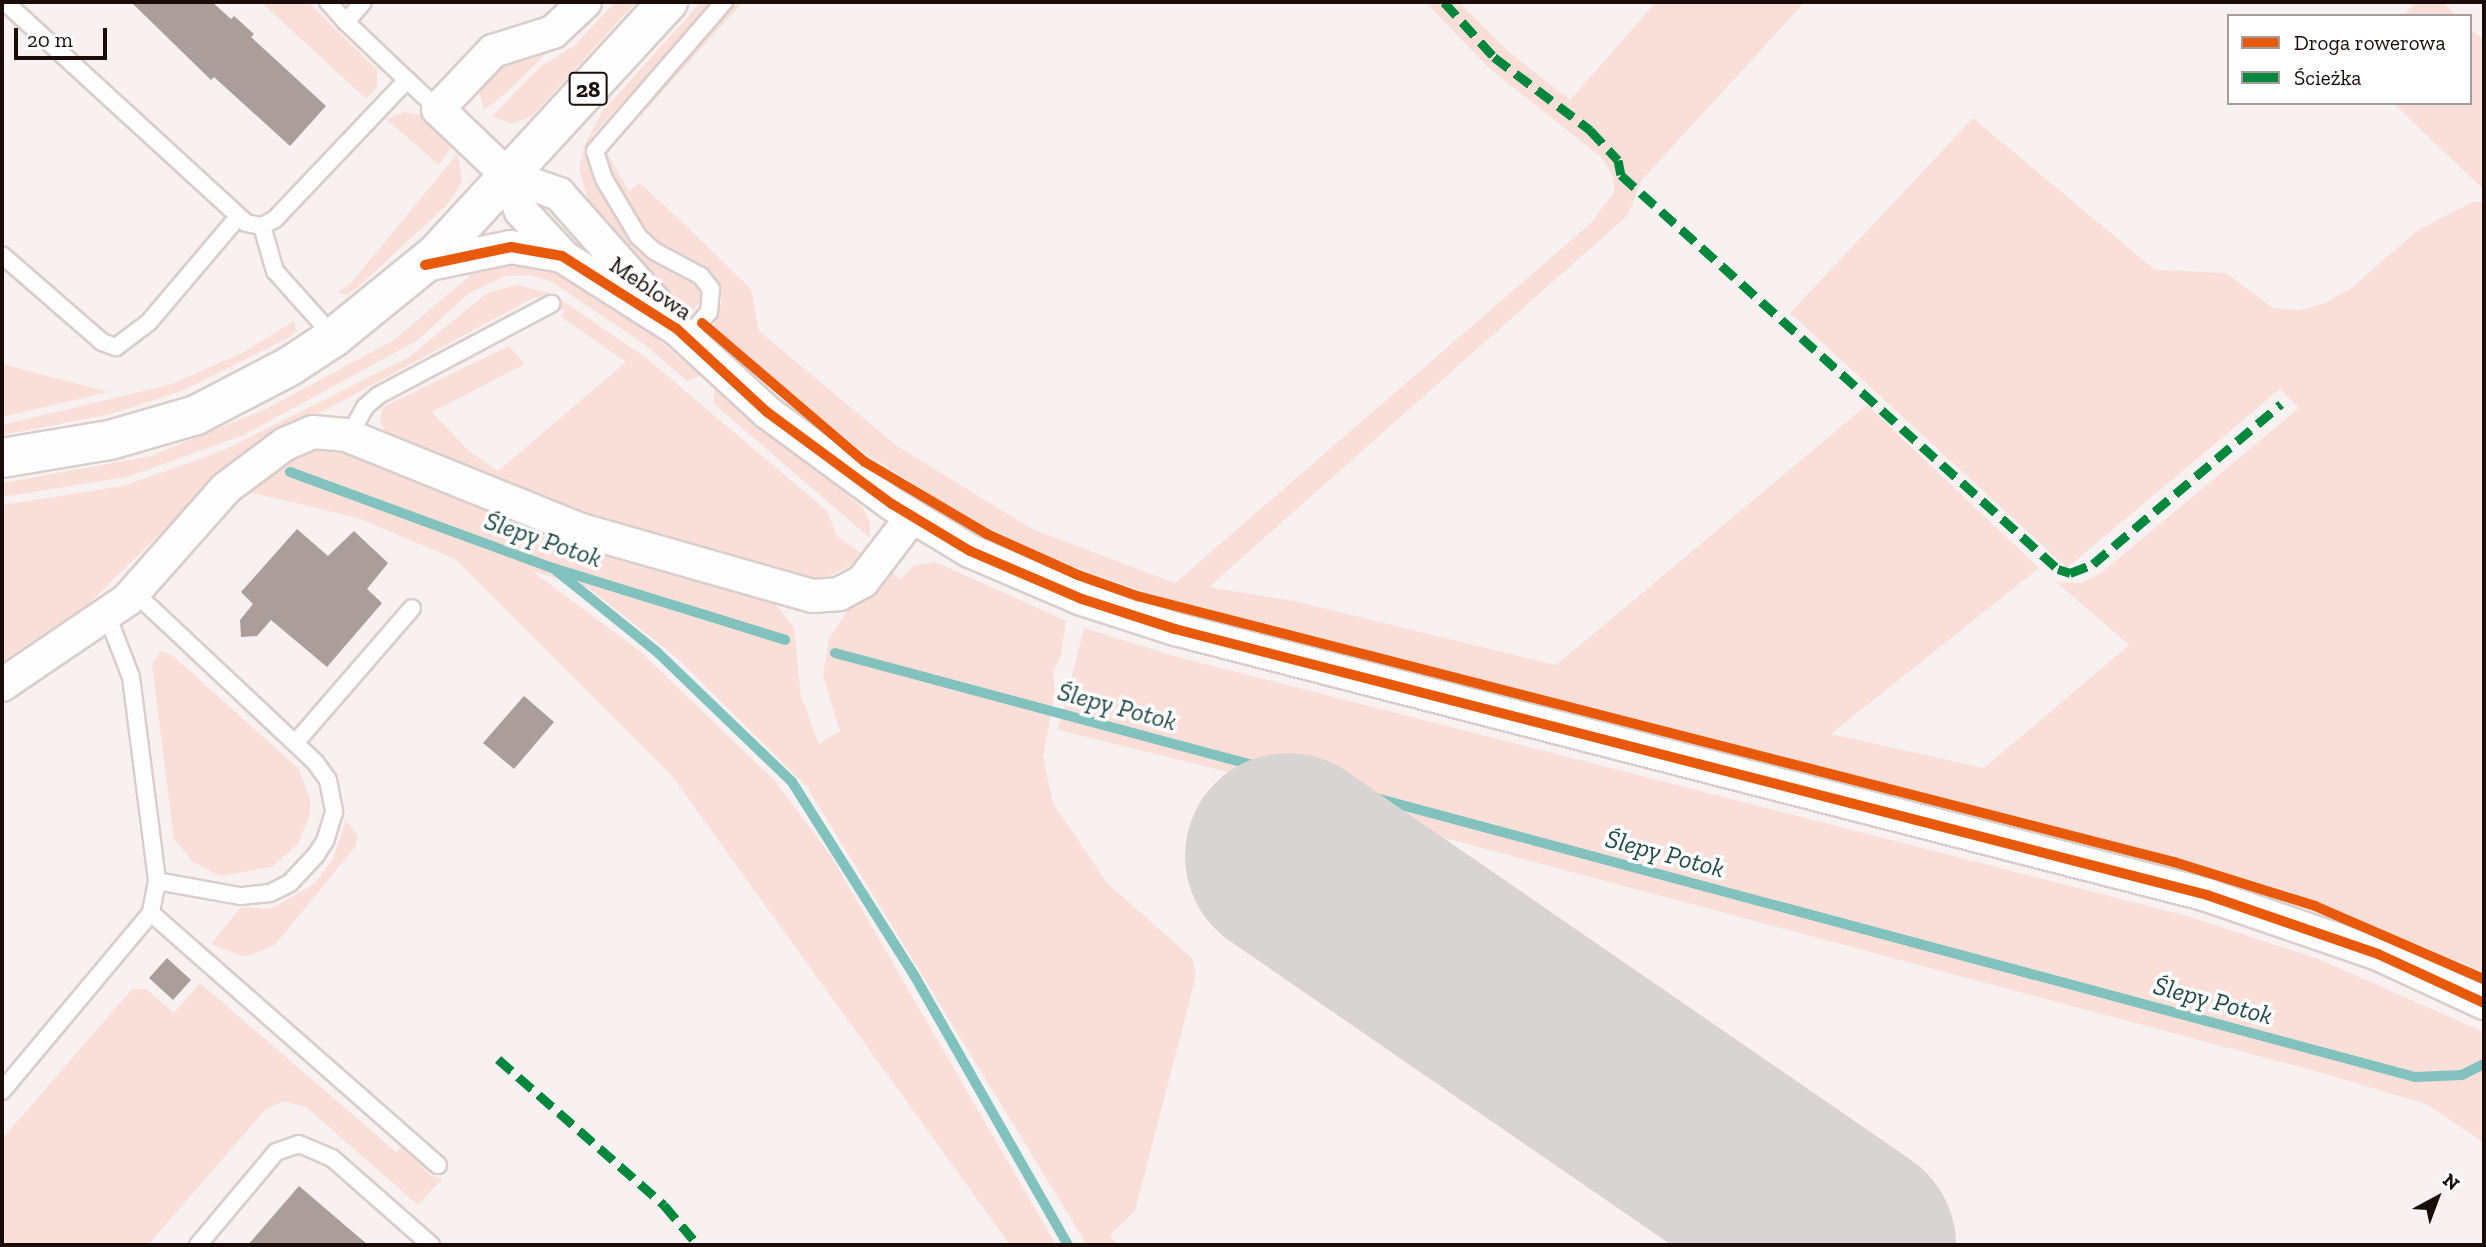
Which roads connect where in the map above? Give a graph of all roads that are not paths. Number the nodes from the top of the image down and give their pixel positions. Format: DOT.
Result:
graph roads {
  1 [pos="5,2"];
  2 [pos="328,2"];
  3 [pos="363,2"];
  4 [pos="585,2"];
  5 [pos="668,2"];
  6 [pos="724,2"];
  7 [pos="346,22"];
  8 [pos="407,80"];
  9 [pos="438,108"];
  10 [pos="508,176"];
  11 [pos="238,217"];
  12 [pos="262,226"];
  13 [pos="2,256"];
  14 [pos="562,256"];
  15 [pos="425,265"];
  16 [pos="551,304"];
  17 [pos="682,334"];
  18 [pos="334,337"];
  19 [pos="349,436"];
  20 [pos="2,458"];
  21 [pos="912,517"];
  22 [pos="134,592"];
  23 [pos="412,608"];
  24 [pos="107,615"];
  25 [pos="2,685"];
  26 [pos="296,742"];
  27 [pos="157,881"];
  28 [pos="151,913"];
  29 [pos="2484,1003"];
  30 [pos="2,1091"];
  31 [pos="439,1165"];
  32 [pos="198,1245"];
  33 [pos="431,1245"];
  1 -- 11 [label="lane"];
  2 -- 7 [label="lane"];
  3 -- 7 [label="lane"];
  4 -- 9 [label="street"];
  5 -- 10 [label="main road, 28"];
  6 -- 17 [label="lane"];
  7 -- 8 [label="lane"];
  8 -- 9 [label="lane"];
  8 -- 12 [label="lane"];
  9 -- 10 [label="street"];
  10 -- 14 [label="street, Meblowa"];
  10 -- 15 [label="main road, 28"];
  10 -- 17 [label="street, Meblowa"];
  11 -- 12 [label="lane"];
  11 -- 13 [label="lane"];
  12 -- 18 [label="lane"];
  14 -- 15 [label="street, Meblowa"];
  14 -- 17 [label="street, Meblowa"];
  15 -- 18 [label="main road, 28"];
  16 -- 19 [label="lane"];
  17 -- 21 [label="street, Meblowa"];
  18 -- 20 [label="main road, 28"];
  19 -- 21 [label="street"];
  19 -- 22 [label="street"];
  21 -- 29 [label="street, Meblowa"];
  22 -- 24 [label="street"];
  22 -- 26 [label="lane"];
  23 -- 26 [label="lane"];
  24 -- 25 [label="street"];
  24 -- 27 [label="lane"];
  26 -- 27 [label="lane"];
  27 -- 28 [label="lane"];
  28 -- 30 [label="lane"];
  28 -- 31 [label="lane"];
  32 -- 33 [label="lane"];
}
